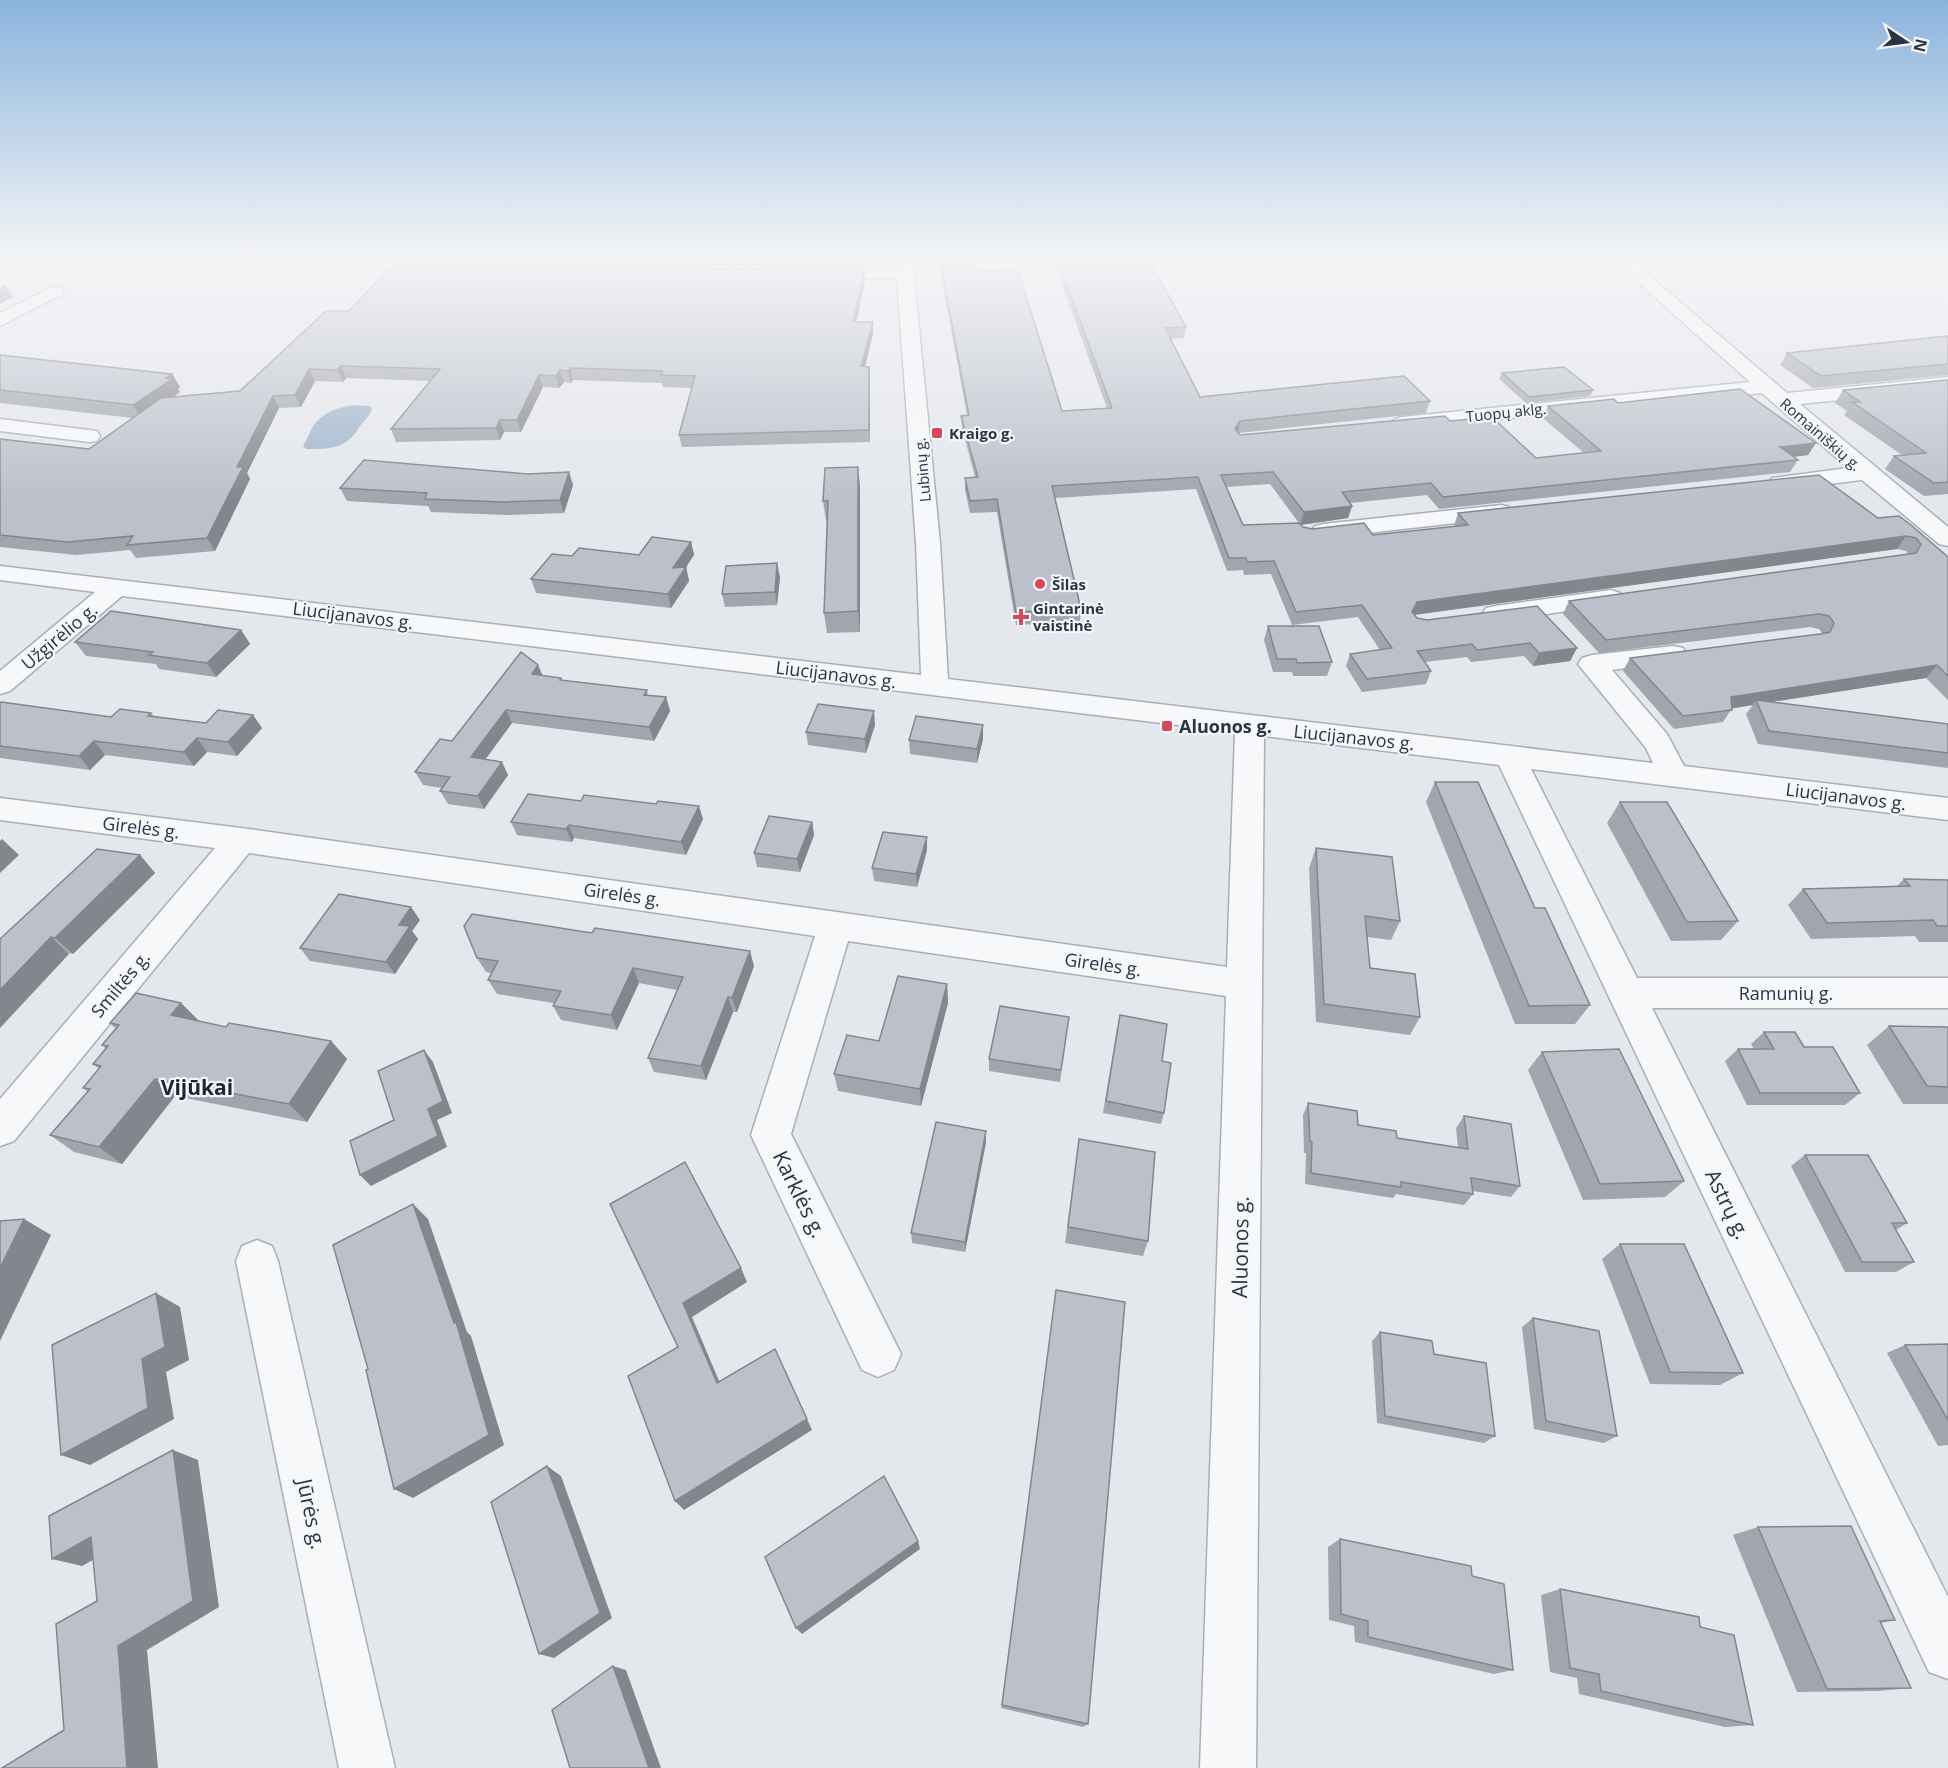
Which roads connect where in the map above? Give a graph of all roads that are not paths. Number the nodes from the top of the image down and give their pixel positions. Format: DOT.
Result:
graph roads {
  1 [pos="911,338"];
  2 [pos="1710,338"];
  3 [pos="1948,383"];
  4 [pos="1774,393"];
  5 [pos="0,425"];
  6 [pos="1383,425"];
  7 [pos="90,436"];
  8 [pos="1867,473"];
  9 [pos="1763,484"];
  10 [pos="1518,510"];
  11 [pos="1948,516"];
  12 [pos="1924,519"];
  13 [pos="1308,532"];
  14 [pos="1948,539"];
  15 [pos="0,573"];
  16 [pos="117,587"];
  17 [pos="1632,595"];
  18 [pos="1539,608"];
  19 [pos="1469,617"];
  20 [pos="1577,648"];
  21 [pos="1695,652"];
  22 [pos="0,685"];
  23 [pos="935,687"];
  24 [pos="1250,725"];
  25 [pos="1509,754"];
  26 [pos="1672,774"];
  27 [pos="0,809"];
  28 [pos="1948,809"];
  29 [pos="241,840"];
  30 [pos="836,925"];
  31 [pos="1244,984"];
  32 [pos="1624,993"];
  33 [pos="1948,993"];
  34 [pos="0,1128"];
  35 [pos="257,1261"];
  36 [pos="878,1354"];
  37 [pos="1948,1653"];
  38 [pos="367,1768"];
  39 [pos="1228,1768"];
  1 -- 23 [label="street, Lubinų g."];
  2 -- 4 [label="street, Romainiškių g."];
  3 -- 4 [label="street, Tuopų aklg."];
  4 -- 6 [label="street, Tuopų aklg."];
  4 -- 8 [label="street, Romainiškių g."];
  5 -- 7 [label="street"];
  8 -- 9 [label="street"];
  8 -- 12 [label="street, Romainiškių g."];
  10 -- 13 [label="street"];
  11 -- 12 [label="street"];
  12 -- 14 [label="street, Romainiškių g."];
  15 -- 16 [label="street, Liucijanavos g."];
  16 -- 22 [label="street, Užgirėlio g."];
  16 -- 23 [label="street, Liucijanavos g."];
  17 -- 18 [label="street"];
  18 -- 19 [label="street"];
  18 -- 20 [label="street"];
  20 -- 21 [label="street"];
  20 -- 26 [label="street"];
  23 -- 24 [label="street, Liucijanavos g."];
  24 -- 25 [label="street, Liucijanavos g."];
  24 -- 31 [label="street, Aluonos g."];
  25 -- 26 [label="street, Liucijanavos g."];
  25 -- 32 [label="street, Astrų g."];
  26 -- 28 [label="street, Liucijanavos g."];
  27 -- 29 [label="street, Girelės g."];
  29 -- 30 [label="street, Girelės g."];
  29 -- 34 [label="street, Smiltės g."];
  30 -- 31 [label="street, Girelės g."];
  30 -- 36 [label="street, Karklės g."];
  31 -- 39 [label="street, Aluonos g."];
  32 -- 33 [label="street, Ramunių g."];
  32 -- 37 [label="street, Astrų g."];
  35 -- 38 [label="street, Jūrės g."];
}
